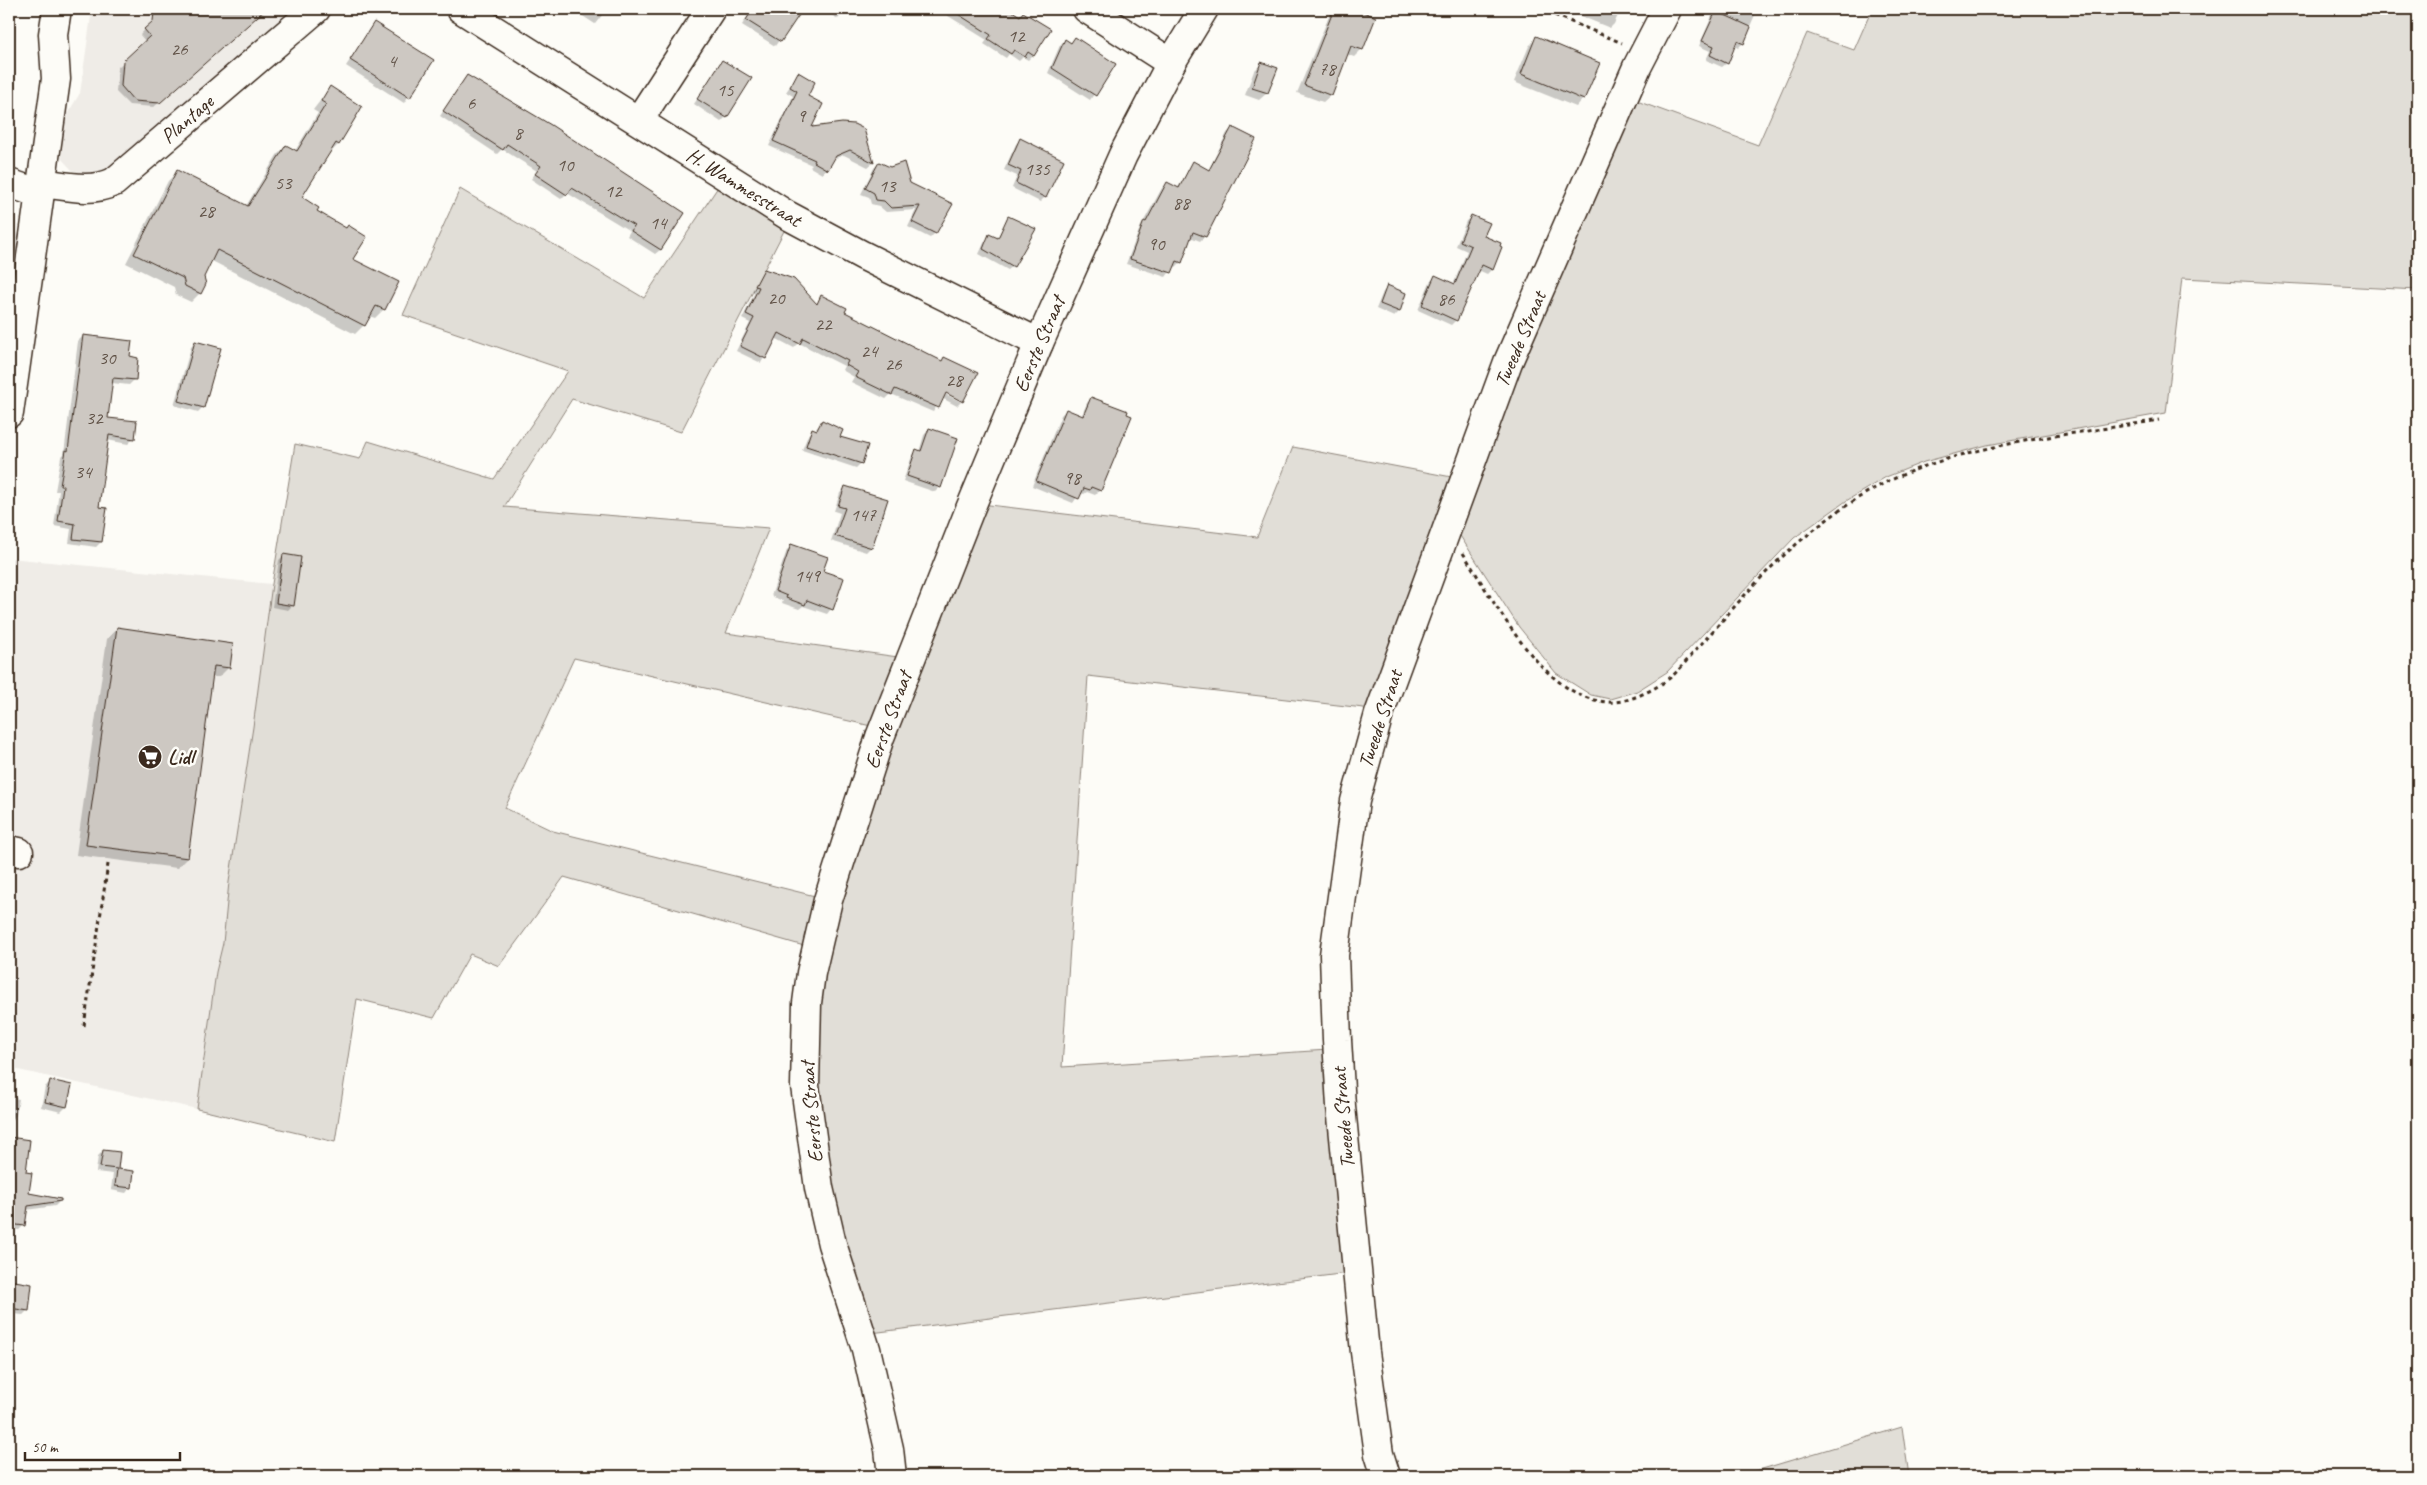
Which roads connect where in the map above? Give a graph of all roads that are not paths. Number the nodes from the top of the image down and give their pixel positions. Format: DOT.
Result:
graph roads {
  1 [pos="57,9"];
  2 [pos="75,9"];
  3 [pos="316,9"];
  4 [pos="461,9"];
  5 [pos="710,9"];
  6 [pos="1087,9"];
  7 [pos="1204,9"];
  8 [pos="1667,9"];
  9 [pos="1171,63"];
  10 [pos="56,78"];
  11 [pos="639,120"];
  12 [pos="9,183"];
  13 [pos="41,189"];
  14 [pos="1039,343"];
  15 [pos="9,412"];
  16 [pos="892,1476"];
  17 [pos="1386,1476"];
  1 -- 10 [label="street"];
  2 -- 10 [label="street"];
  3 -- 13 [label="street, Plantage"];
  4 -- 11 [label="street, H. Wammesstraat"];
  5 -- 11 [label="street"];
  6 -- 9 [label="street"];
  7 -- 9 [label="street, Eerste Straat"];
  8 -- 17 [label="street, Tweede Straat"];
  9 -- 14 [label="street, Eerste Straat"];
  10 -- 13 [label="street"];
  11 -- 14 [label="street, H. Wammesstraat"];
  12 -- 13 [label="street, Plantage"];
  13 -- 15 [label="street"];
  14 -- 16 [label="street, Eerste Straat"];
}
